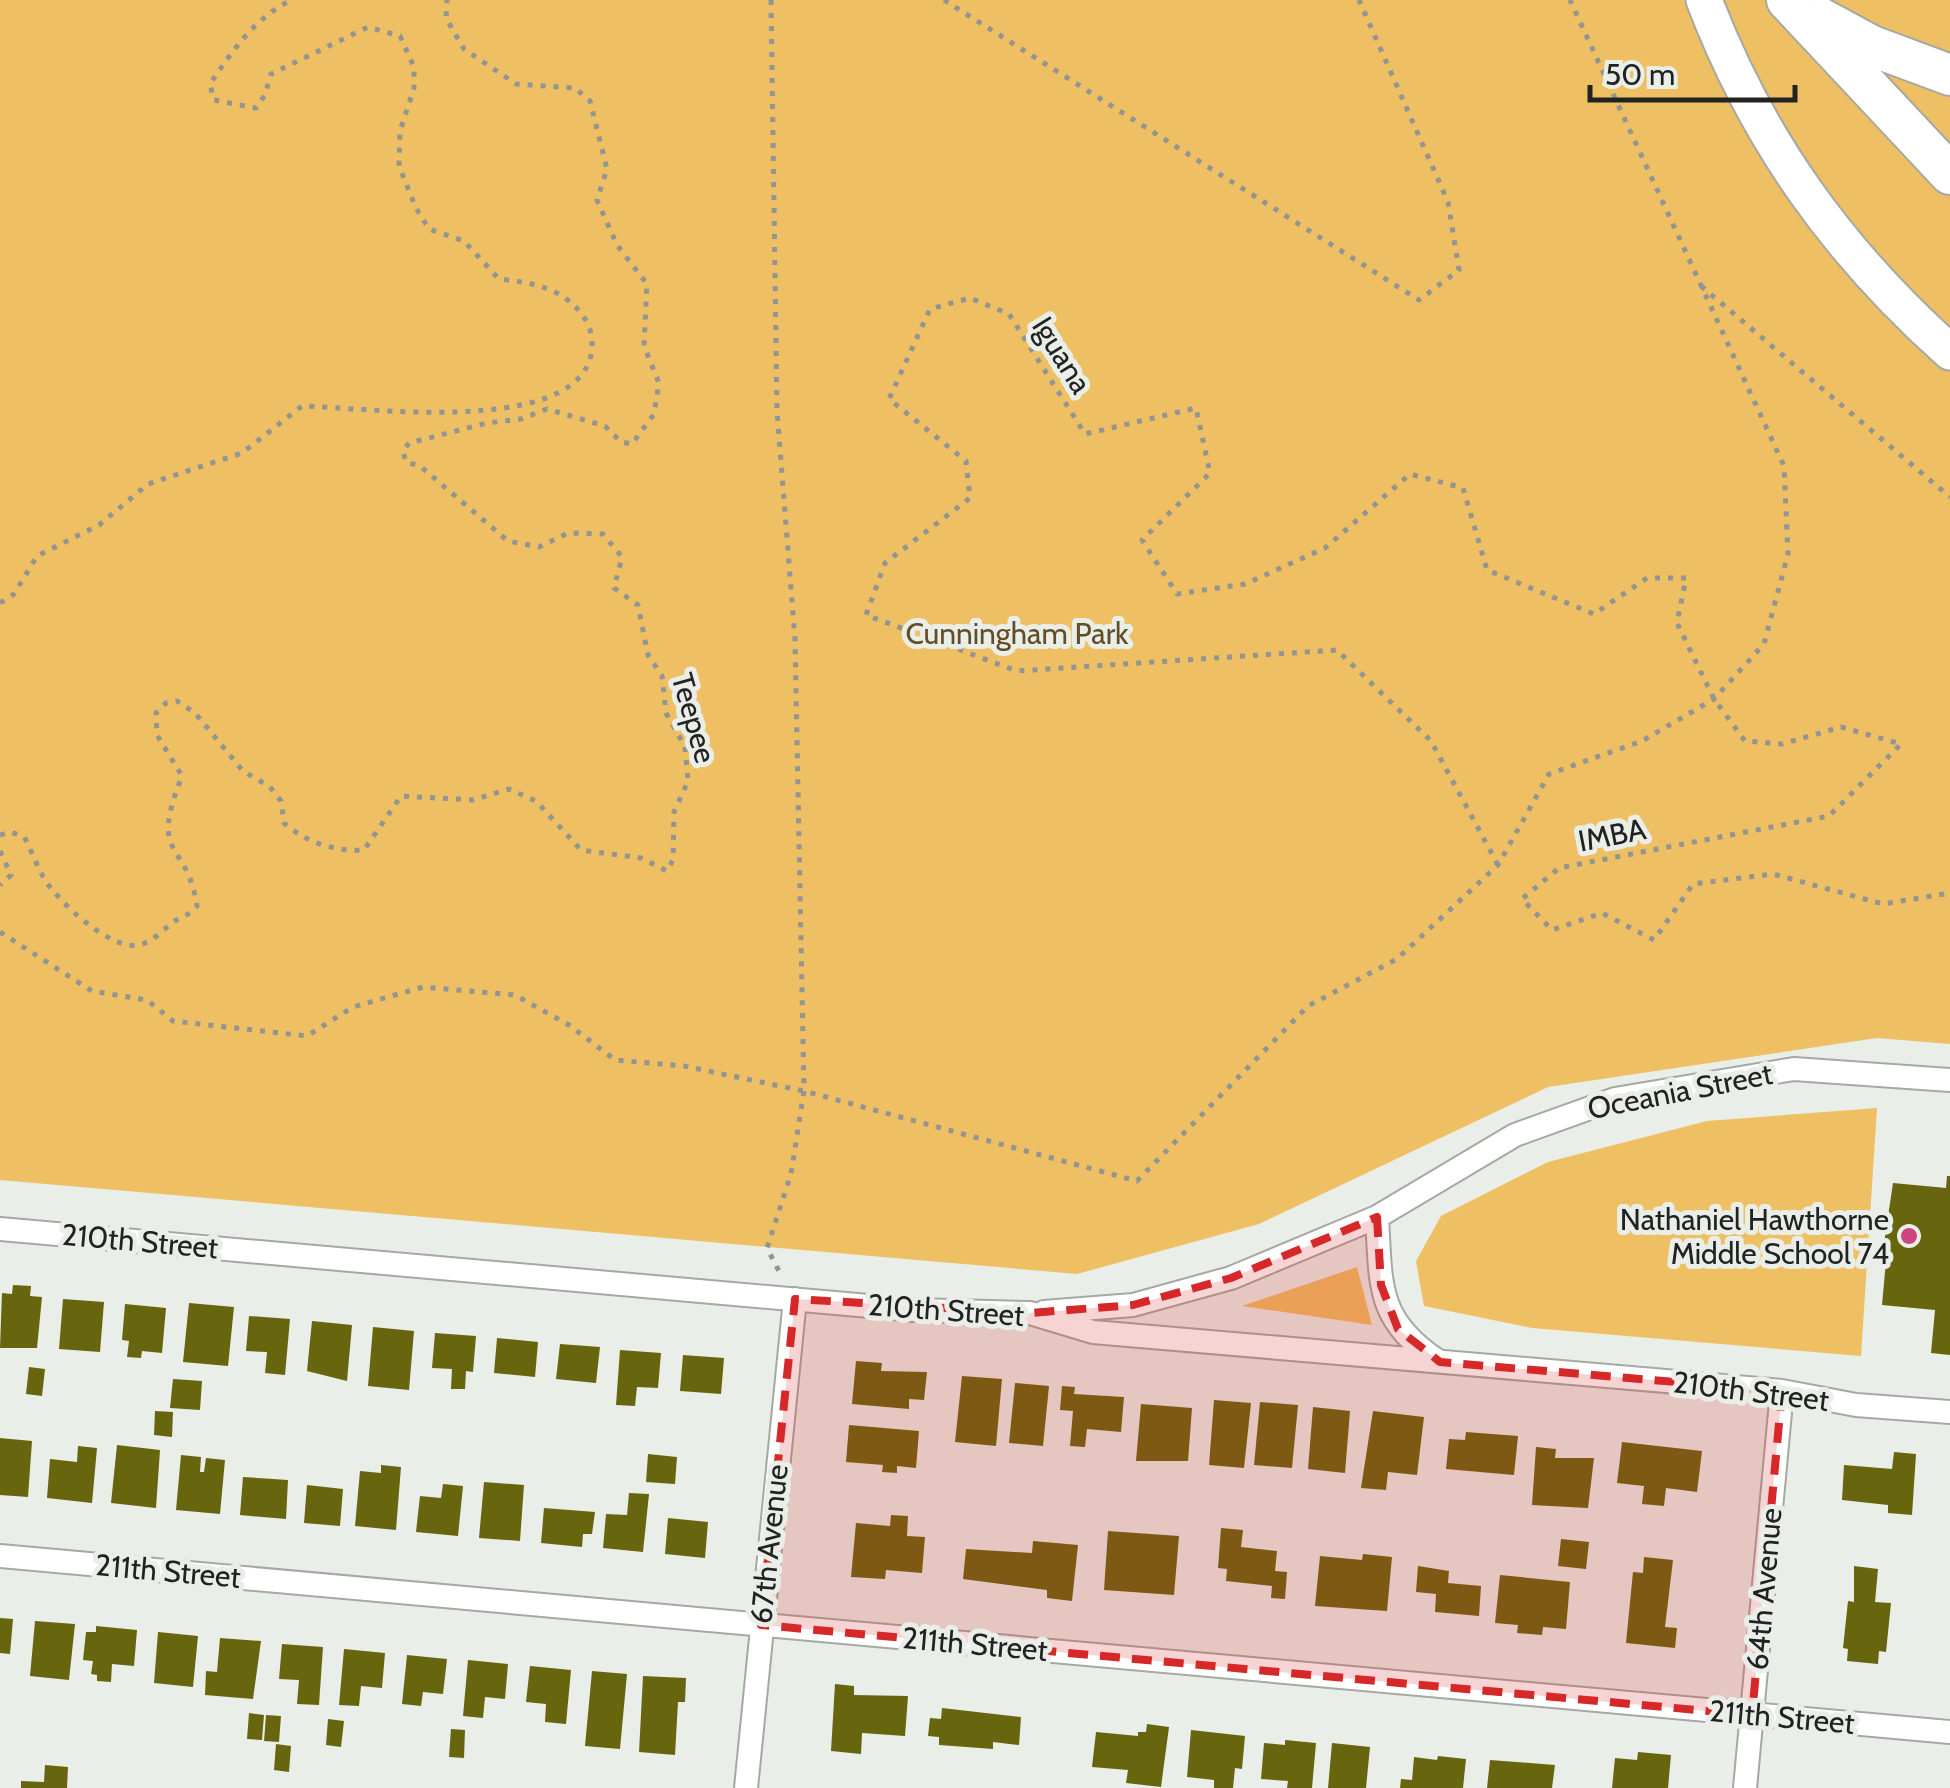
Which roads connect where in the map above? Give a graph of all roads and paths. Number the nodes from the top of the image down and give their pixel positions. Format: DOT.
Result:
graph roads {
  1 [pos="291,0"];
  2 [pos="448,0"];
  3 [pos="771,0"];
  4 [pos="944,0"];
  5 [pos="1358,0"];
  6 [pos="1570,0"];
  7 [pos="1704,0"];
  8 [pos="1790,0"];
  9 [pos="1950,75"];
  10 [pos="1950,174"];
  11 [pos="1698,284"];
  12 [pos="1950,352"];
  13 [pos="1950,497"];
  14 [pos="0,604"];
  15 [pos="1714,699"];
  16 [pos="0,836"];
  17 [pos="0,851"];
  18 [pos="1498,865"];
  19 [pos="0,885"];
  20 [pos="1950,893"];
  21 [pos="0,932"];
  22 [pos="1950,1080"];
  23 [pos="804,1090"];
  24 [pos="1377,1217"];
  25 [pos="0,1228"];
  26 [pos="795,1300"];
  27 [pos="1030,1314"];
  28 [pos="1440,1362"];
  29 [pos="1782,1391"];
  30 [pos="1950,1412"];
  31 [pos="0,1556"];
  32 [pos="761,1625"];
  33 [pos="1752,1715"];
  34 [pos="1950,1732"];
  35 [pos="746,1788"];
  36 [pos="1746,1788"];
  1 -- 14 [label="path"];
  2 -- 16 [label="path, Teepee"];
  3 -- 23 [label="path"];
  4 -- 5 [label="path"];
  6 -- 11 [label="path"];
  7 -- 12 [label="main road"];
  8 -- 9 [label="highway"];
  8 -- 10 [label="highway"];
  11 -- 13 [label="path"];
  11 -- 15 [label="path"];
  15 -- 18 [label="path"];
  15 -- 18 [label="path, Iguana"];
  15 -- 20 [label="path, IMBA"];
  17 -- 19 [label="path"];
  18 -- 23 [label="path"];
  21 -- 23 [label="path"];
  22 -- 24 [label="street, Oceania Street"];
  23 -- 26 [label="path"];
  24 -- 27 [label="street, Oceania Street"];
  24 -- 28 [label="street"];
  25 -- 26 [label="street, 210th Street"];
  26 -- 27 [label="street, 210th Street"];
  26 -- 32 [label="street, 67th Avenue"];
  27 -- 28 [label="street, 210th Street"];
  28 -- 29 [label="street, 210th Street"];
  29 -- 30 [label="street, 210th Street"];
  29 -- 33 [label="street, 64th Avenue"];
  31 -- 32 [label="street, 211th Street"];
  32 -- 33 [label="street, 211th Street"];
  32 -- 35 [label="street, 67th Avenue"];
  33 -- 34 [label="street, 211th Street"];
  33 -- 36 [label="street, 64th Avenue"];
}
